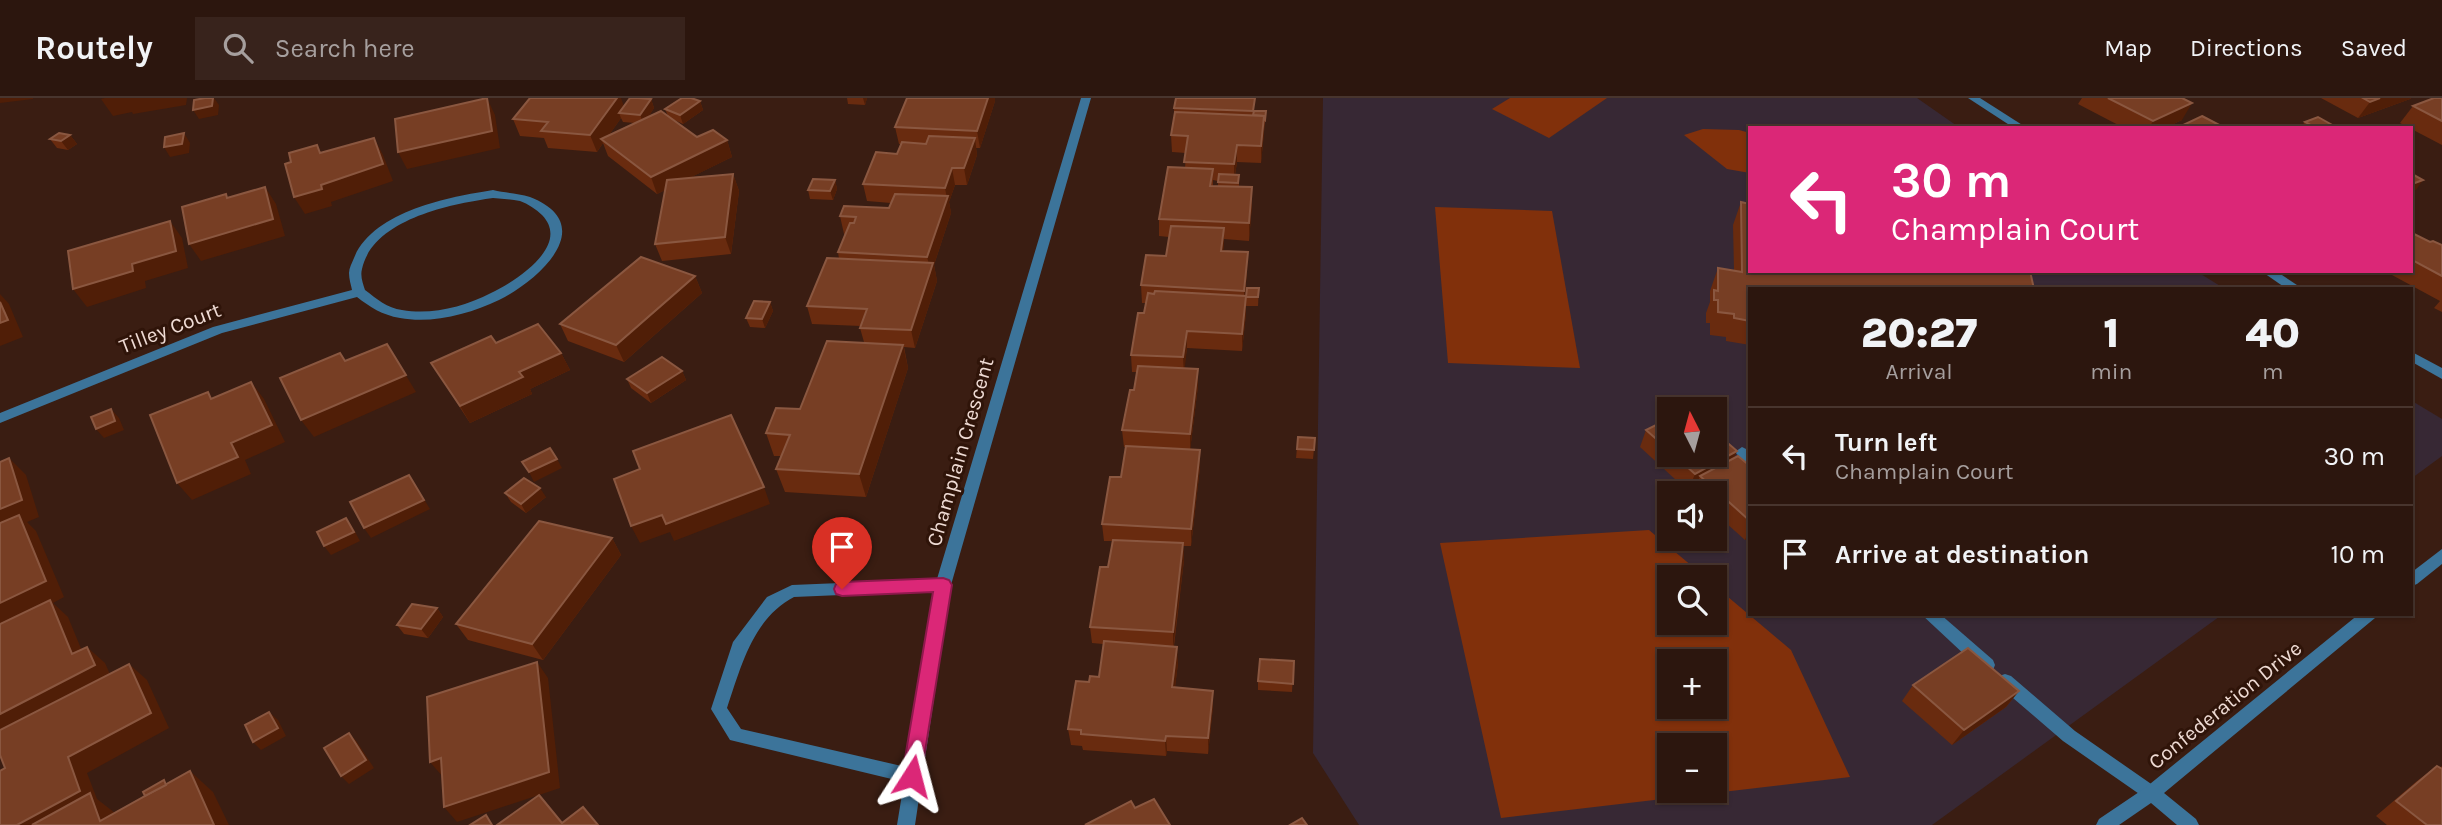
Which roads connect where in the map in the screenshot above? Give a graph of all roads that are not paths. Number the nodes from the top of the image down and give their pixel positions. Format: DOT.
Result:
graph roads {
  1 [pos="1086,98"];
  2 [pos="1973,98"];
  3 [pos="2019,126"];
  4 [pos="2270,273"];
  5 [pos="2294,287"];
  6 [pos="359,292"];
  7 [pos="2413,357"];
  8 [pos="2442,374"];
  9 [pos="0,418"];
  10 [pos="2442,555"];
  11 [pos="2413,579"];
  12 [pos="943,585"];
  13 [pos="1930,616"];
  14 [pos="2368,616"];
  15 [pos="912,776"];
  16 [pos="2151,793"];
  17 [pos="905,825"];
  18 [pos="2105,825"];
  19 [pos="2190,825"];
  1 -- 12 [label="street, Champlain Crescent"];
  2 -- 3 [label="street"];
  4 -- 5 [label="street"];
  6 -- 6 [label="street"];
  6 -- 9 [label="street, Tilley Court"];
  7 -- 8 [label="street"];
  10 -- 11 [label="street"];
  12 -- 15 [label="street, Champlain Crescent"];
  12 -- 15 [label="street"];
  13 -- 16 [label="street"];
  14 -- 16 [label="street, Confederation Drive"];
  15 -- 17 [label="street, Champlain Crescent"];
  16 -- 18 [label="street, Confederation Drive"];
  16 -- 19 [label="street"];
}
